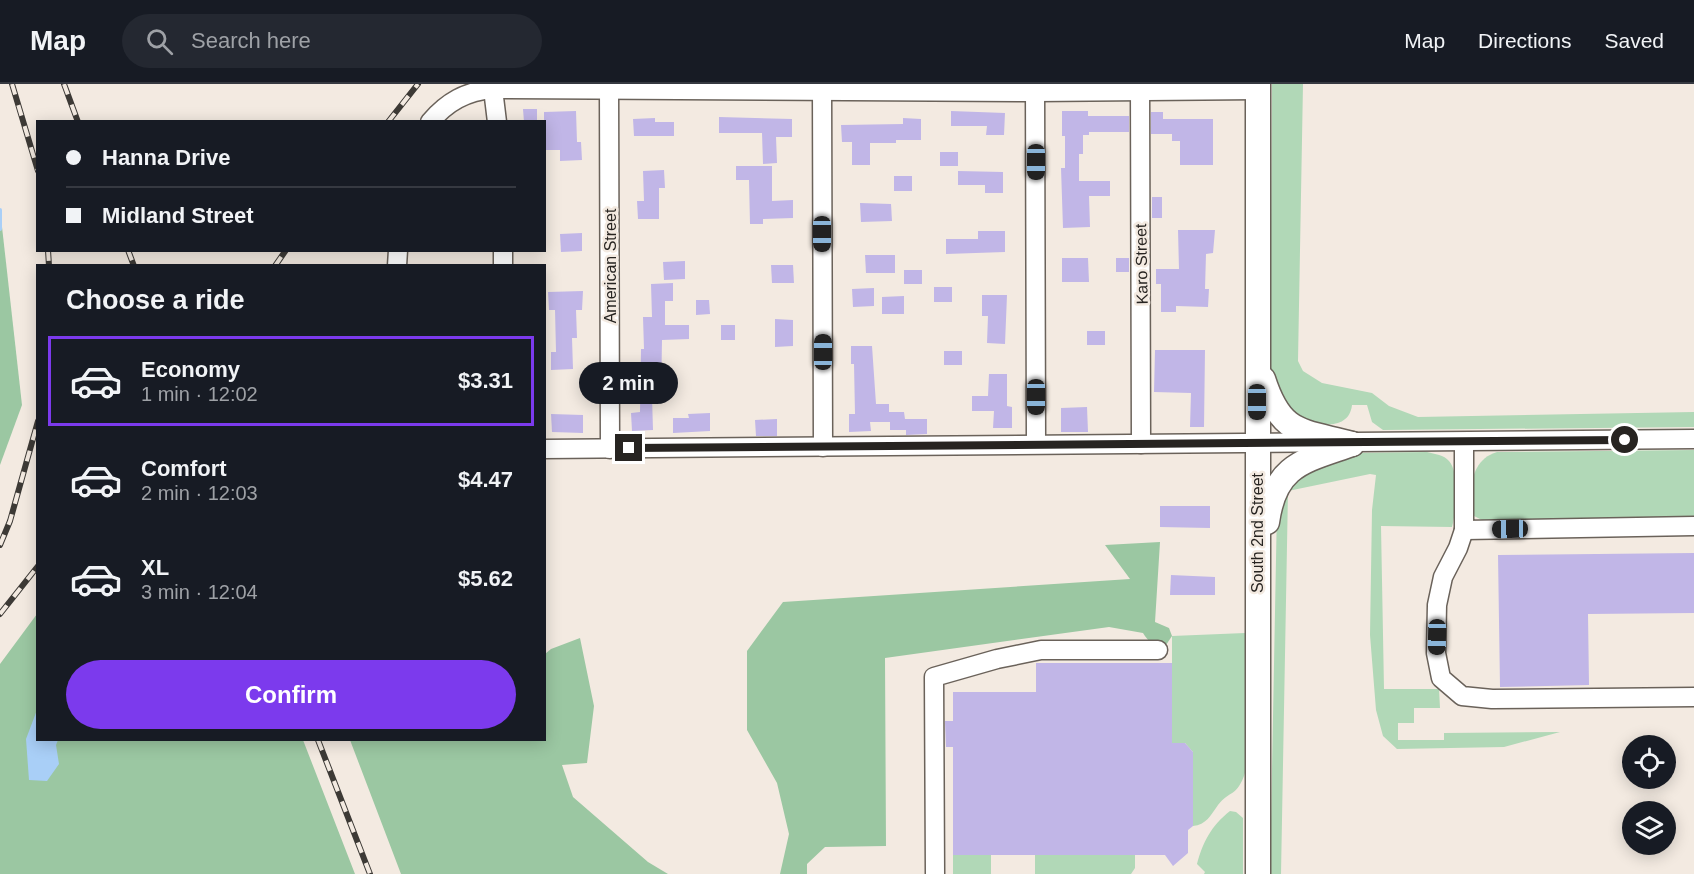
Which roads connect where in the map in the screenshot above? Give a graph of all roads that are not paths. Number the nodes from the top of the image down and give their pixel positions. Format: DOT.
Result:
graph roads {
  1 [pos="1258,87"];
  2 [pos="609,88"];
  3 [pos="712,88"];
  4 [pos="822,88"];
  5 [pos="927,88"];
  6 [pos="1036,88"];
  7 [pos="1140,88"];
  8 [pos="493,89"];
  9 [pos="432,120"];
  10 [pos="497,120"];
  11 [pos="1257,360"];
  12 [pos="1694,439"];
  13 [pos="1464,443"];
  14 [pos="1036,444"];
  15 [pos="1141,444"];
  16 [pos="1257,444"];
  17 [pos="1352,444"];
  18 [pos="823,447"];
  19 [pos="610,448"];
  20 [pos="546,449"];
  21 [pos="1694,526"];
  22 [pos="1464,530"];
  23 [pos="1257,590"];
  24 [pos="1158,650"];
  25 [pos="1694,697"];
  26 [pos="935,874"];
  27 [pos="1258,874"];
  1 -- 7 [label="street"];
  1 -- 11 [label="main road, South 2nd Street"];
  2 -- 3 [label="street"];
  2 -- 8 [label="street"];
  2 -- 19 [label="street, American Street"];
  3 -- 4 [label="street"];
  4 -- 5 [label="street"];
  4 -- 18 [label="street"];
  5 -- 6 [label="street"];
  6 -- 7 [label="street"];
  6 -- 14 [label="street"];
  7 -- 15 [label="street, Karo Street"];
  8 -- 9 [label="street"];
  8 -- 10 [label="street"];
  11 -- 16 [label="main road, South 2nd Street"];
  11 -- 17 [label="main road"];
  12 -- 13 [label="street"];
  13 -- 17 [label="street"];
  13 -- 22 [label="street"];
  14 -- 15 [label="street"];
  14 -- 18 [label="street"];
  15 -- 16 [label="street"];
  16 -- 17 [label="street"];
  16 -- 23 [label="main road, South 2nd Street"];
  17 -- 23 [label="main road"];
  18 -- 19 [label="street"];
  19 -- 20 [label="street"];
  21 -- 22 [label="street"];
  22 -- 25 [label="street"];
  23 -- 27 [label="main road, South 2nd Street"];
  24 -- 26 [label="street"];
}
